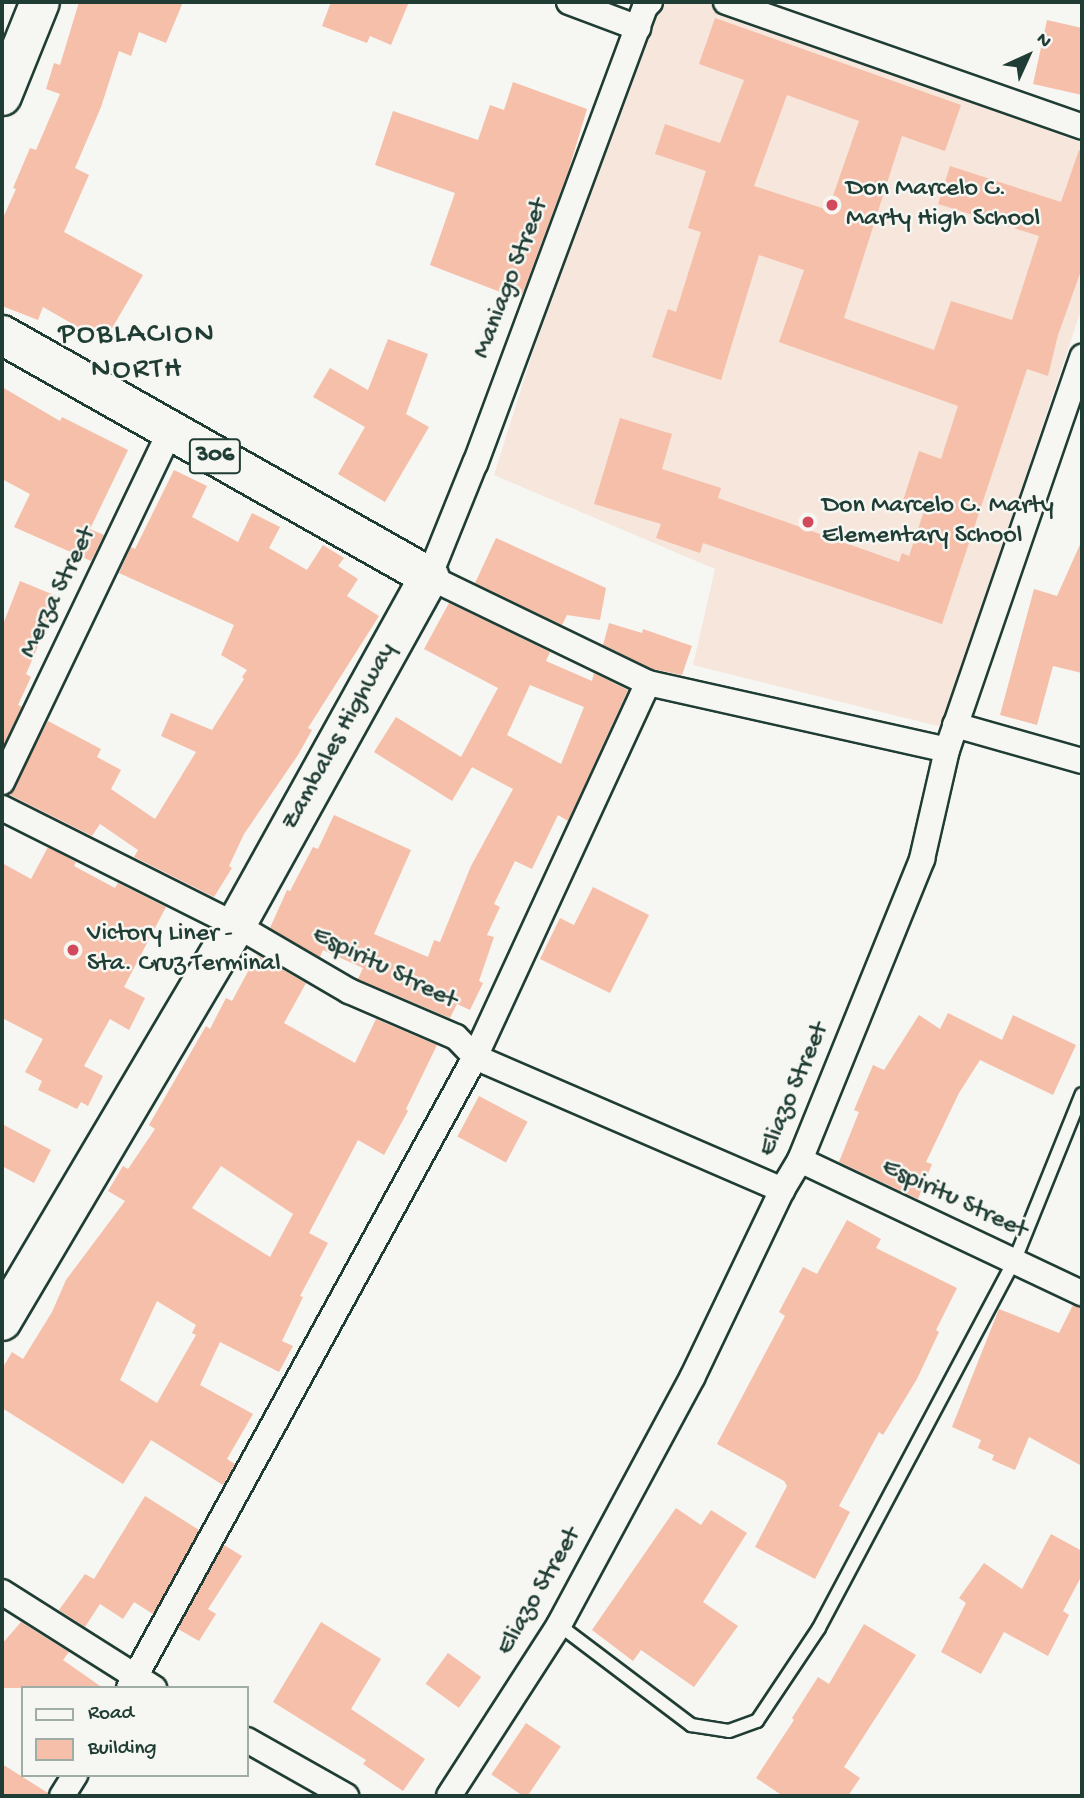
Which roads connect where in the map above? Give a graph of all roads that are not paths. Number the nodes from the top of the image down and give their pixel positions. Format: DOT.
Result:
graph roads {
  1 [pos="40,2"];
  2 [pos="569,2"];
  3 [pos="650,2"];
  4 [pos="726,2"];
  5 [pos="638,28"];
  6 [pos="13,39"];
  7 [pos="2,96"];
  8 [pos="1082,127"];
  9 [pos="2,335"];
  10 [pos="1082,357"];
  11 [pos="170,430"];
  12 [pos="429,577"];
  13 [pos="648,683"];
  14 [pos="955,725"];
  15 [pos="947,750"];
  16 [pos="1082,761"];
  17 [pos="2,782"];
  18 [pos="2,808"];
  19 [pos="236,925"];
  20 [pos="475,1058"];
  21 [pos="1082,1094"];
  22 [pos="800,1160"];
  23 [pos="782,1190"];
  24 [pos="1014,1262"];
  25 [pos="1082,1293"];
  26 [pos="2,1321"];
  27 [pos="2,1592"];
  28 [pos="559,1625"];
  29 [pos="140,1684"];
  30 [pos="248,1741"];
  31 [pos="74,1777"];
  32 [pos="62,1796"];
  33 [pos="346,1796"];
  34 [pos="449,1796"];
  1 -- 6 [label="main road"];
  2 -- 5 [label="street"];
  3 -- 5 [label="street, Maniago Street"];
  4 -- 8 [label="street"];
  5 -- 12 [label="street, Maniago Street"];
  6 -- 7 [label="main road"];
  9 -- 11 [label="main road, 306"];
  10 -- 14 [label="street, Eliazo Street"];
  11 -- 12 [label="main road, 306"];
  11 -- 17 [label="street, Merza Street"];
  12 -- 13 [label="street"];
  12 -- 19 [label="main road, Zambales Highway"];
  13 -- 15 [label="street"];
  13 -- 20 [label="street"];
  14 -- 15 [label="street, Eliazo Street"];
  14 -- 16 [label="street"];
  15 -- 22 [label="street, Eliazo Street"];
  18 -- 19 [label="street, Espiritu Street"];
  19 -- 20 [label="street, Espiritu Street"];
  19 -- 26 [label="main road, Zambales Highway"];
  20 -- 23 [label="street, Espiritu Street"];
  20 -- 29 [label="street"];
  21 -- 24 [label="lane"];
  22 -- 23 [label="street, Eliazo Street"];
  22 -- 24 [label="street, Espiritu Street"];
  23 -- 28 [label="street, Eliazo Street"];
  24 -- 25 [label="street, Espiritu Street"];
  24 -- 28 [label="lane"];
  27 -- 29 [label="street"];
  28 -- 34 [label="street, Eliazo Street"];
  30 -- 33 [label="street"];
  31 -- 32 [label="street"];
}
